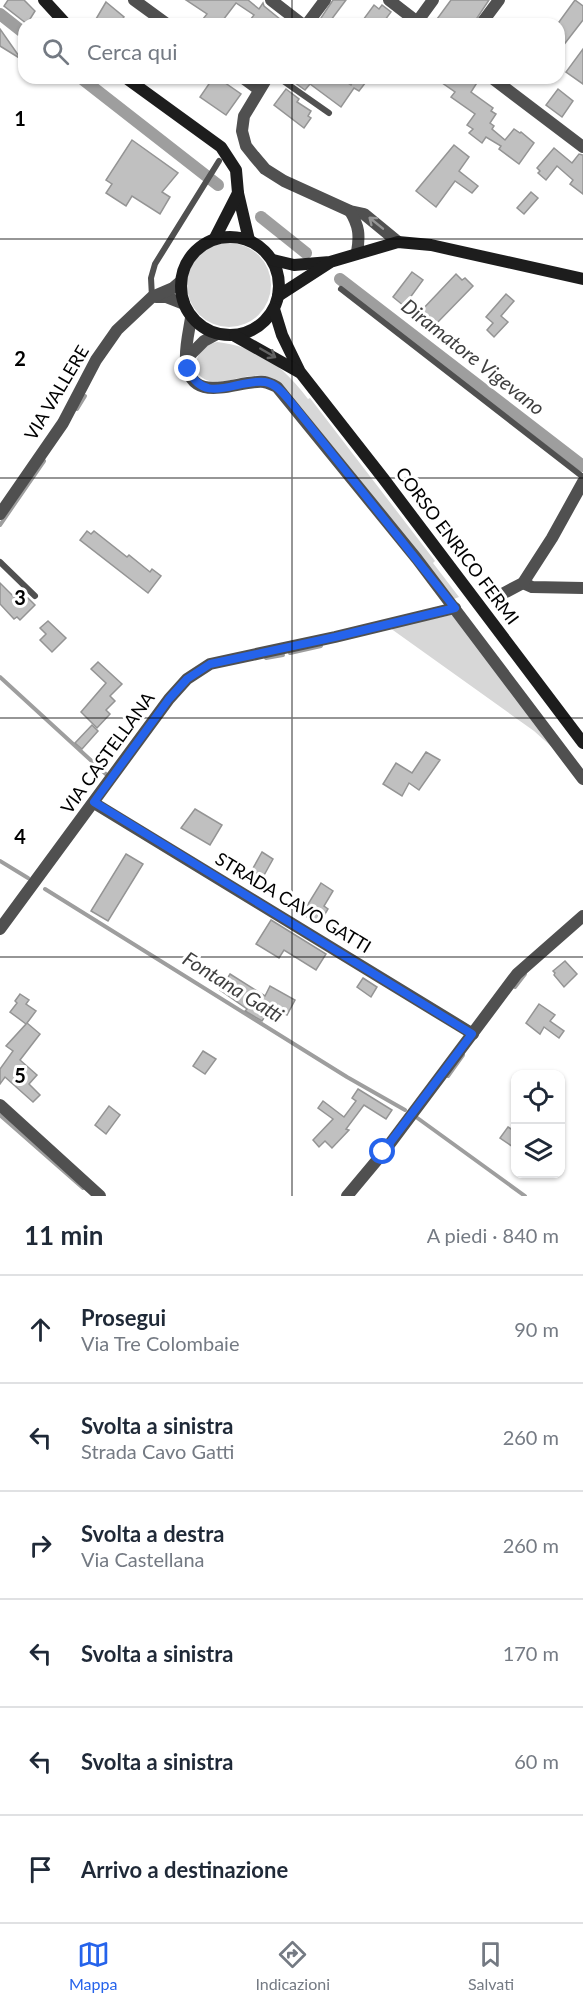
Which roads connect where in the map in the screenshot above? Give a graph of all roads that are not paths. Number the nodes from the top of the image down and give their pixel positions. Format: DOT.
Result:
graph roads {
  1 [pos="44,0"];
  2 [pos="134,0"];
  3 [pos="271,0"];
  4 [pos="324,0"];
  5 [pos="389,0"];
  6 [pos="433,0"];
  7 [pos="499,0"];
  8 [pos="60,18"];
  9 [pos="159,18"];
  10 [pos="294,18"];
  11 [pos="311,18"];
  12 [pos="412,18"];
  13 [pos="422,18"];
  14 [pos="486,18"];
  15 [pos="134,84"];
  16 [pos="251,84"];
  17 [pos="262,84"];
  18 [pos="288,84"];
  19 [pos="500,84"];
  20 [pos="258,89"];
  21 [pos="329,113"];
  22 [pos="583,147"];
  23 [pos="219,161"];
  24 [pos="238,193"];
  25 [pos="350,211"];
  26 [pos="216,238"];
  27 [pos="249,240"];
  28 [pos="398,242"];
  29 [pos="357,252"];
  30 [pos="273,260"];
  31 [pos="330,262"];
  32 [pos="583,279"];
  33 [pos="180,282"];
  34 [pos="341,289"];
  35 [pos="152,297"];
  36 [pos="276,303"];
  37 [pos="184,304"];
  38 [pos="191,318"];
  39 [pos="217,334"];
  40 [pos="235,336"];
  41 [pos="186,359"];
  42 [pos="300,372"];
  43 [pos="583,477"];
  44 [pos="583,482"];
  45 [pos="0,514"];
  46 [pos="0,562"];
  47 [pos="523,583"];
  48 [pos="583,588"];
  49 [pos="504,593"];
  50 [pos="35,597"];
  51 [pos="455,608"];
  52 [pos="583,743"];
  53 [pos="583,779"];
  54 [pos="94,802"];
  55 [pos="583,916"];
  56 [pos="0,929"];
  57 [pos="472,1034"];
  58 [pos="0,1105"];
  59 [pos="100,1196"];
  60 [pos="347,1196"];
  1 -- 8 [label="main road"];
  2 -- 9 [label="street"];
  3 -- 10 [label="street"];
  4 -- 11 [label="street"];
  5 -- 12 [label="street"];
  6 -- 13 [label="street"];
  7 -- 14 [label="street"];
  15 -- 24 [label="main road"];
  16 -- 20 [label="street"];
  17 -- 20 [label="street"];
  18 -- 21 [label="lane"];
  19 -- 22 [label="street"];
  20 -- 25 [label="street"];
  23 -- 35 [label="lane"];
  24 -- 26 [label="main road"];
  24 -- 27 [label="main road"];
  28 -- 25 [label="street, one-way"];
  25 -- 29 [label="street"];
  26 -- 27 [label="main road"];
  26 -- 33 [label="main road"];
  27 -- 30 [label="main road"];
  28 -- 29 [label="main road"];
  28 -- 32 [label="main road"];
  29 -- 31 [label="main road"];
  30 -- 31 [label="main road"];
  30 -- 36 [label="main road"];
  31 -- 36 [label="main road"];
  33 -- 35 [label="street, VIA VALLERE"];
  33 -- 37 [label="main road"];
  34 -- 43 [label="lane"];
  35 -- 37 [label="street"];
  35 -- 45 [label="street, VIA VALLERE"];
  36 -- 40 [label="main road"];
  36 -- 42 [label="main road, CORSO ENRICO FERMI"];
  37 -- 38 [label="main road"];
  38 -- 39 [label="main road"];
  38 -- 41 [label="street"];
  39 -- 40 [label="main road"];
  39 -- 41 [label="street"];
  40 -- 42 [label="main road, CORSO ENRICO FERMI, one-way"];
  41 -- 51 [label="street"];
  42 -- 52 [label="main road, CORSO ENRICO FERMI"];
  44 -- 47 [label="street"];
  46 -- 50 [label="lane"];
  47 -- 48 [label="street"];
  47 -- 49 [label="street"];
  51 -- 53 [label="street"];
  51 -- 54 [label="street, VIA CASTELLANA"];
  54 -- 56 [label="street, VIA CASTELLANA"];
  54 -- 57 [label="street, STRADA CAVO GATTI"];
  55 -- 57 [label="street"];
  57 -- 60 [label="street"];
  58 -- 59 [label="street"];
}
